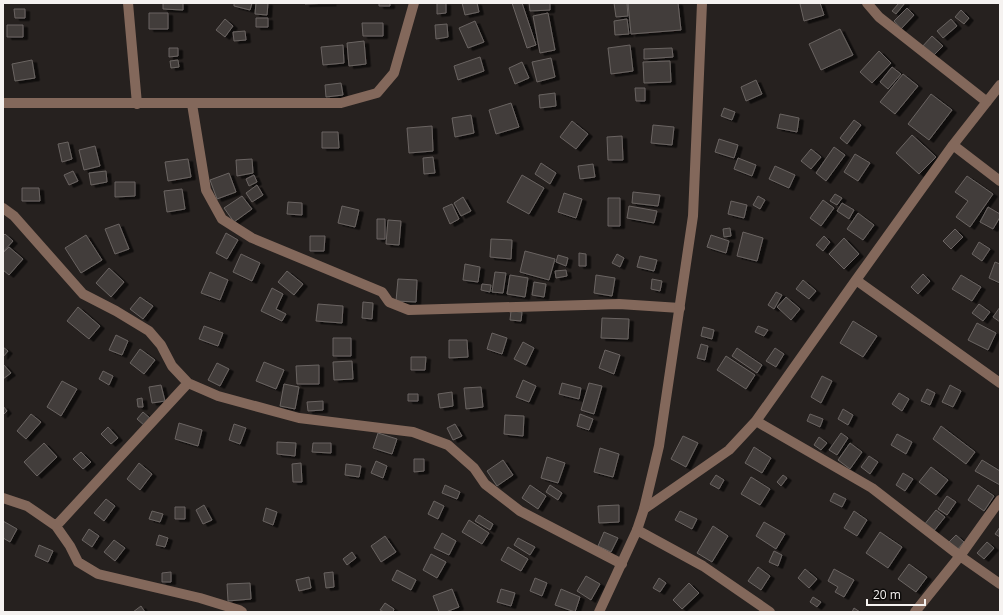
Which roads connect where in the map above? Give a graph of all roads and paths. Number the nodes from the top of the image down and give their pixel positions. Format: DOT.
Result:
graph roads {
  1 [pos="128,3"];
  2 [pos="414,3"];
  3 [pos="702,3"];
  4 [pos="867,3"];
  5 [pos="1000,85"];
  6 [pos="987,102"];
  7 [pos="3,103"];
  8 [pos="137,104"];
  9 [pos="192,104"];
  10 [pos="953,145"];
  11 [pos="1000,180"];
  12 [pos="3,208"];
  13 [pos="856,280"];
  14 [pos="680,308"];
  15 [pos="188,383"];
  16 [pos="1000,383"];
  17 [pos="756,421"];
  18 [pos="3,498"];
  19 [pos="1000,500"];
  20 [pos="644,509"];
  21 [pos="56,526"];
  22 [pos="637,530"];
  23 [pos="960,556"];
  24 [pos="622,564"];
  25 [pos="1000,584"];
  26 [pos="242,612"];
  27 [pos="599,612"];
  28 [pos="770,612"];
  29 [pos="916,612"];
  1 -- 8 [label="street"];
  2 -- 9 [label="street"];
  3 -- 14 [label="street"];
  4 -- 6 [label="street"];
  5 -- 6 [label="street"];
  6 -- 10 [label="street"];
  7 -- 8 [label="street"];
  8 -- 9 [label="street"];
  9 -- 14 [label="street"];
  10 -- 11 [label="street"];
  10 -- 13 [label="street"];
  12 -- 15 [label="street"];
  13 -- 16 [label="street"];
  13 -- 17 [label="street"];
  14 -- 20 [label="street"];
  15 -- 21 [label="street"];
  15 -- 24 [label="street"];
  17 -- 20 [label="street"];
  17 -- 23 [label="street"];
  18 -- 21 [label="street"];
  19 -- 23 [label="street"];
  20 -- 22 [label="street"];
  21 -- 26 [label="street"];
  22 -- 24 [label="street"];
  22 -- 28 [label="street"];
  23 -- 25 [label="street"];
  23 -- 29 [label="street"];
  24 -- 27 [label="street"];
}
